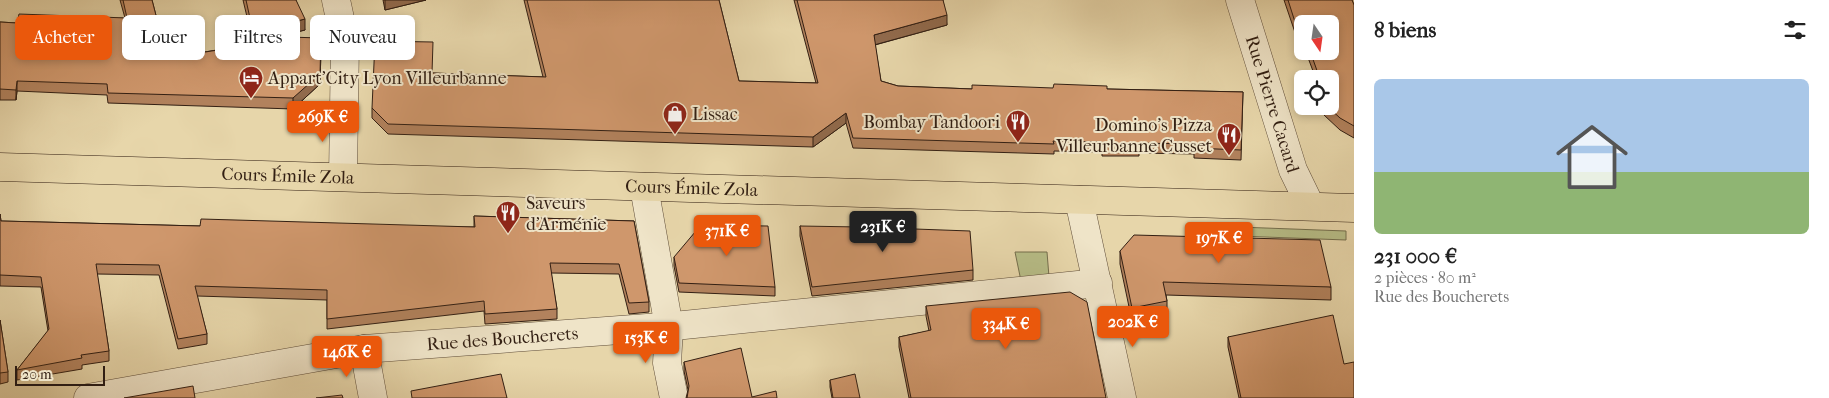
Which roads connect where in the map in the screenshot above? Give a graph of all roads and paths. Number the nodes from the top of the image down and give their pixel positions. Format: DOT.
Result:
graph roads {
  1 [pos="336,0"];
  2 [pos="1240,0"];
  3 [pos="0,167"];
  4 [pos="343,177"];
  5 [pos="644,187"];
  6 [pos="1079,200"];
  7 [pos="1310,205"];
  8 [pos="1354,208"];
  9 [pos="1098,283"];
  10 [pos="669,326"];
  11 [pos="364,349"];
  12 [pos="88,398"];
  13 [pos="373,398"];
  14 [pos="674,398"];
  15 [pos="1122,398"];
  1 -- 4 [label="street"];
  2 -- 7 [label="street, Rue Pierre Cacard"];
  3 -- 4 [label="main road, Cours Émile Zola"];
  4 -- 5 [label="main road, Cours Émile Zola"];
  5 -- 6 [label="main road, Cours Émile Zola"];
  5 -- 10 [label="street"];
  6 -- 7 [label="main road, Cours Émile Zola"];
  6 -- 9 [label="street"];
  7 -- 8 [label="main road, Cours Émile Zola"];
  9 -- 10 [label="street, Rue des Boucherets"];
  9 -- 15 [label="street"];
  10 -- 11 [label="street, Rue des Boucherets"];
  10 -- 14 [label="street"];
  11 -- 12 [label="street, Rue des Boucherets"];
  11 -- 13 [label="street"];
}
